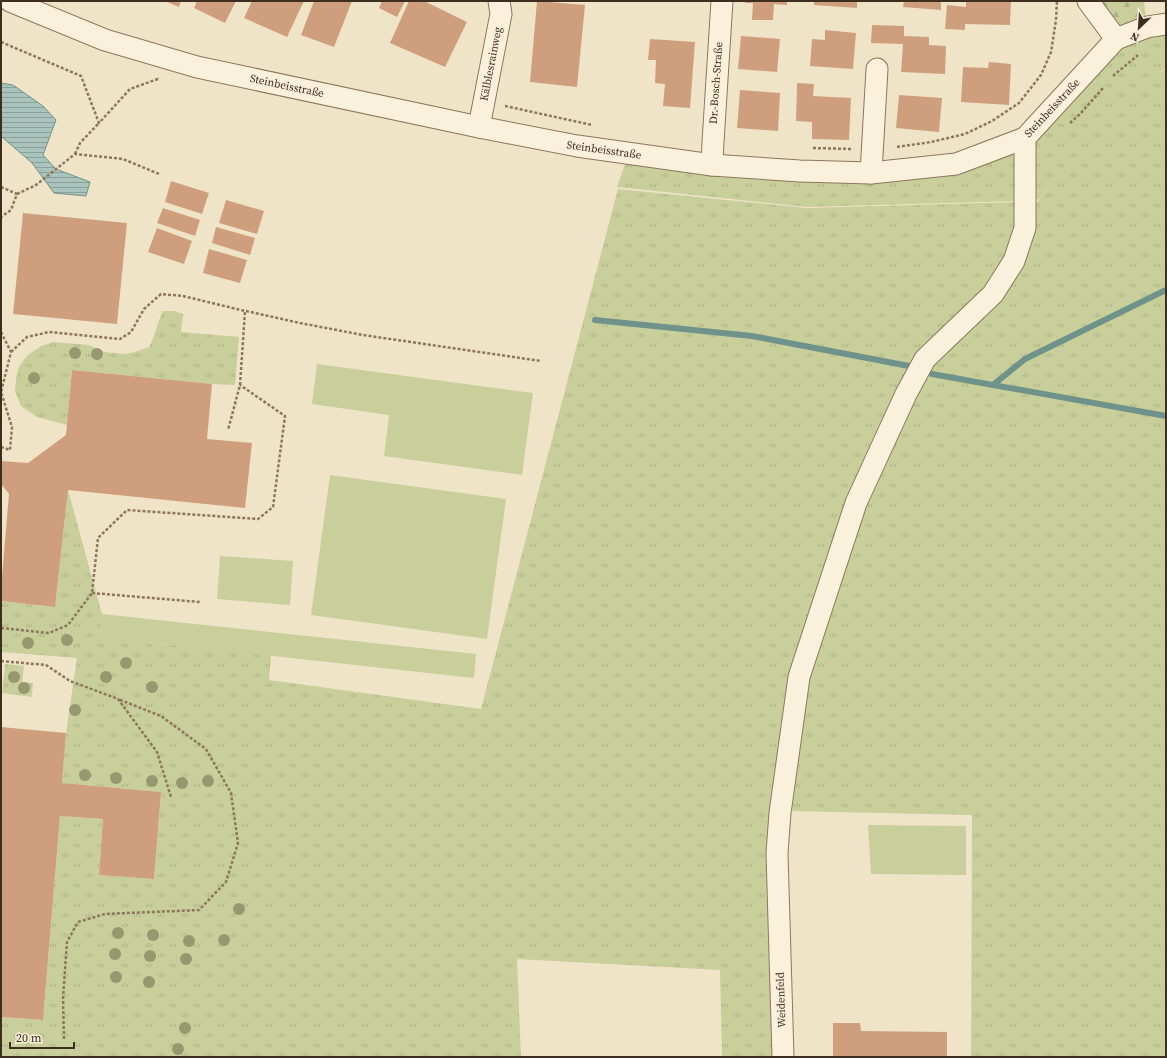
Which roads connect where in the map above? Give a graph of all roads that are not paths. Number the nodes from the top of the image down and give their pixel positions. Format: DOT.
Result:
graph roads {
  1 [pos="10,1"];
  2 [pos="499,1"];
  3 [pos="722,1"];
  4 [pos="1088,1"];
  5 [pos="1166,24"];
  6 [pos="1116,39"];
  7 [pos="877,69"];
  8 [pos="479,127"];
  9 [pos="1025,138"];
  10 [pos="712,165"];
  11 [pos="871,173"];
  12 [pos="784,1057"];
  1 -- 8 [label="street, Steinbeisstraße"];
  2 -- 8 [label="street, Kälblesrainweg"];
  3 -- 10 [label="street, Dr.-Bosch-Straße"];
  4 -- 6 [label="street"];
  5 -- 6 [label="street, Steinbeisstraße"];
  6 -- 9 [label="street, Steinbeisstraße"];
  7 -- 11 [label="street"];
  8 -- 10 [label="street, Steinbeisstraße"];
  9 -- 11 [label="street, Steinbeisstraße"];
  9 -- 12 [label="street, Weidenfeld"];
  10 -- 11 [label="street, Steinbeisstraße"];
}
